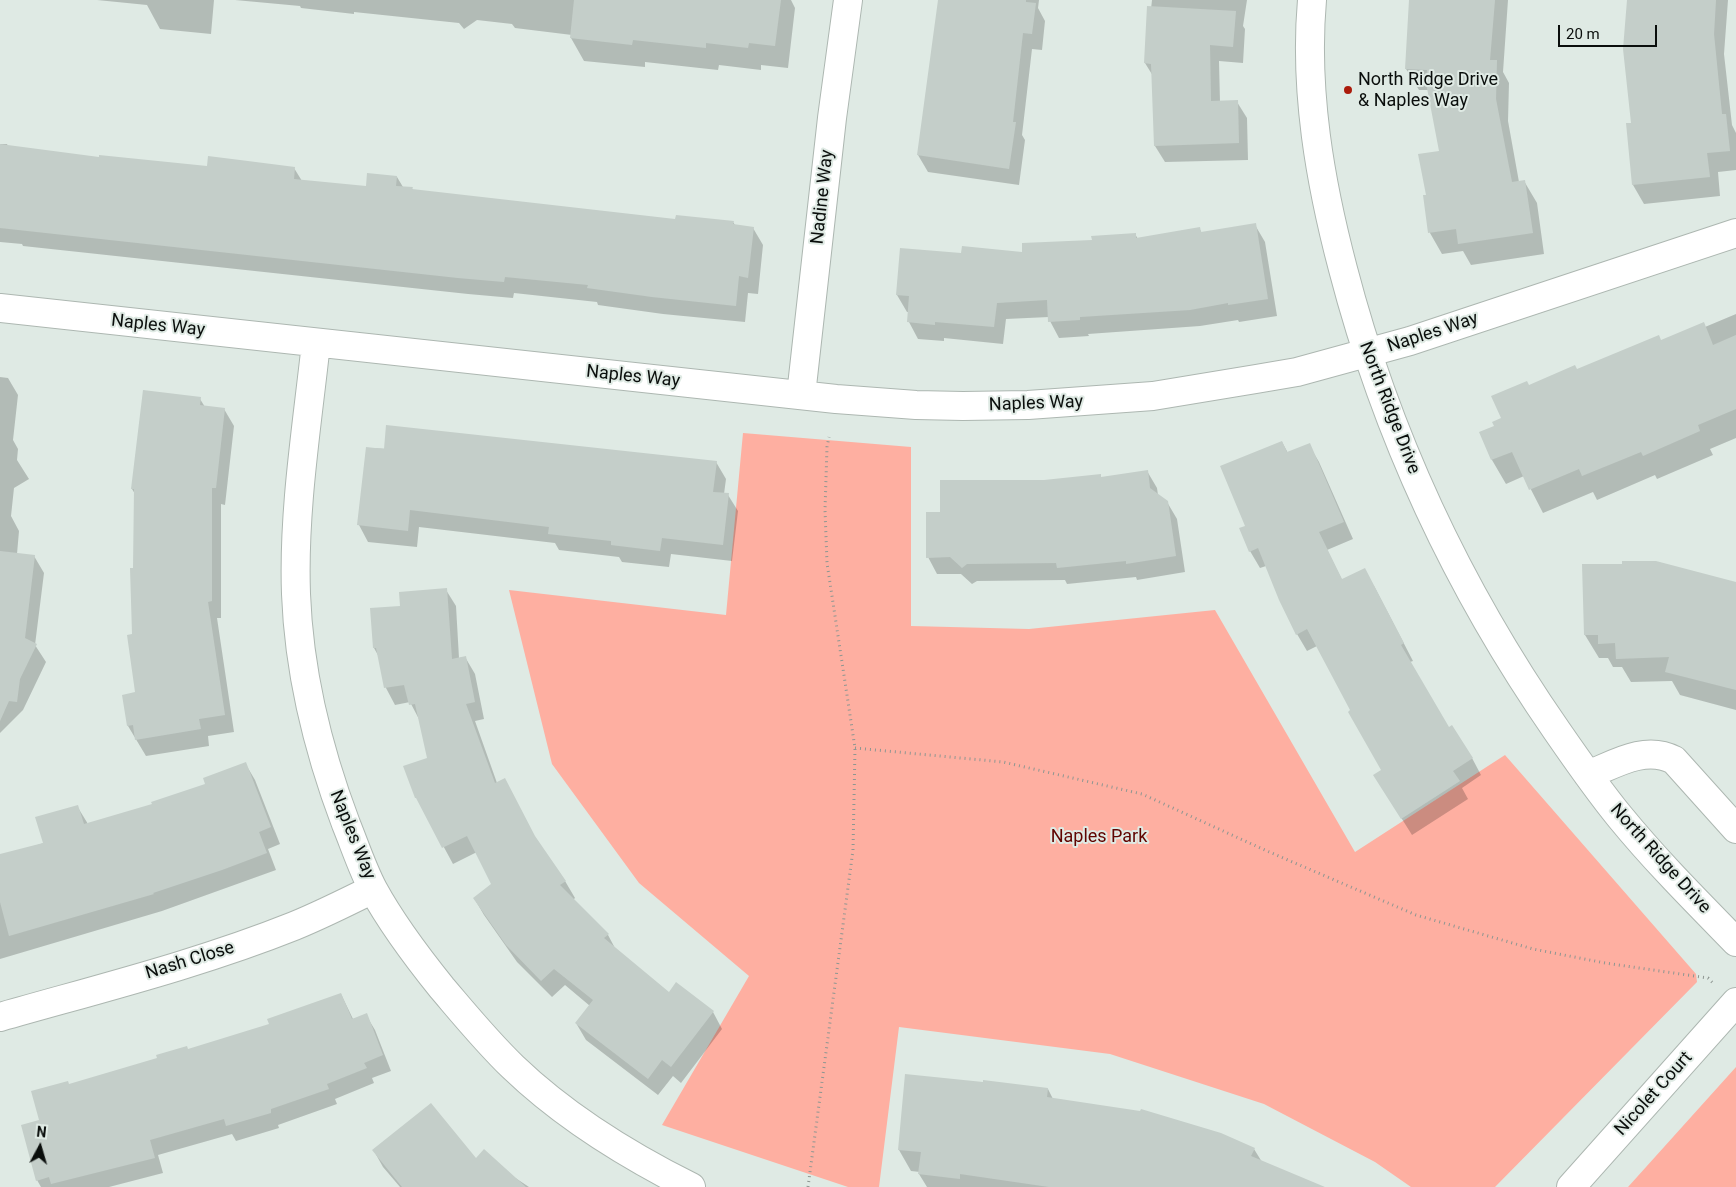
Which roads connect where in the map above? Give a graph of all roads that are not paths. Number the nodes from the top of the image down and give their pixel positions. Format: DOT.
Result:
graph roads {
  1 [pos="848,0"];
  2 [pos="1312,0"];
  3 [pos="1736,233"];
  4 [pos="0,308"];
  5 [pos="316,343"];
  6 [pos="1367,353"];
  7 [pos="801,395"];
  8 [pos="1588,775"];
  9 [pos="1736,829"];
  10 [pos="373,889"];
  11 [pos="1736,942"];
  12 [pos="1736,1002"];
  13 [pos="0,1017"];
  14 [pos="691,1187"];
  15 [pos="1571,1187"];
  1 -- 7 [label="street, Nadine Way"];
  2 -- 6 [label="street, North Ridge Drive"];
  3 -- 6 [label="street, Naples Way"];
  4 -- 5 [label="street, Naples Way"];
  5 -- 7 [label="street, Naples Way"];
  5 -- 10 [label="street, Naples Way"];
  6 -- 7 [label="street, Naples Way"];
  6 -- 8 [label="street, North Ridge Drive"];
  8 -- 9 [label="street"];
  8 -- 11 [label="street, North Ridge Drive"];
  10 -- 13 [label="street, Nash Close"];
  10 -- 14 [label="street, Naples Way"];
  12 -- 15 [label="street, Nicolet Court"];
}
